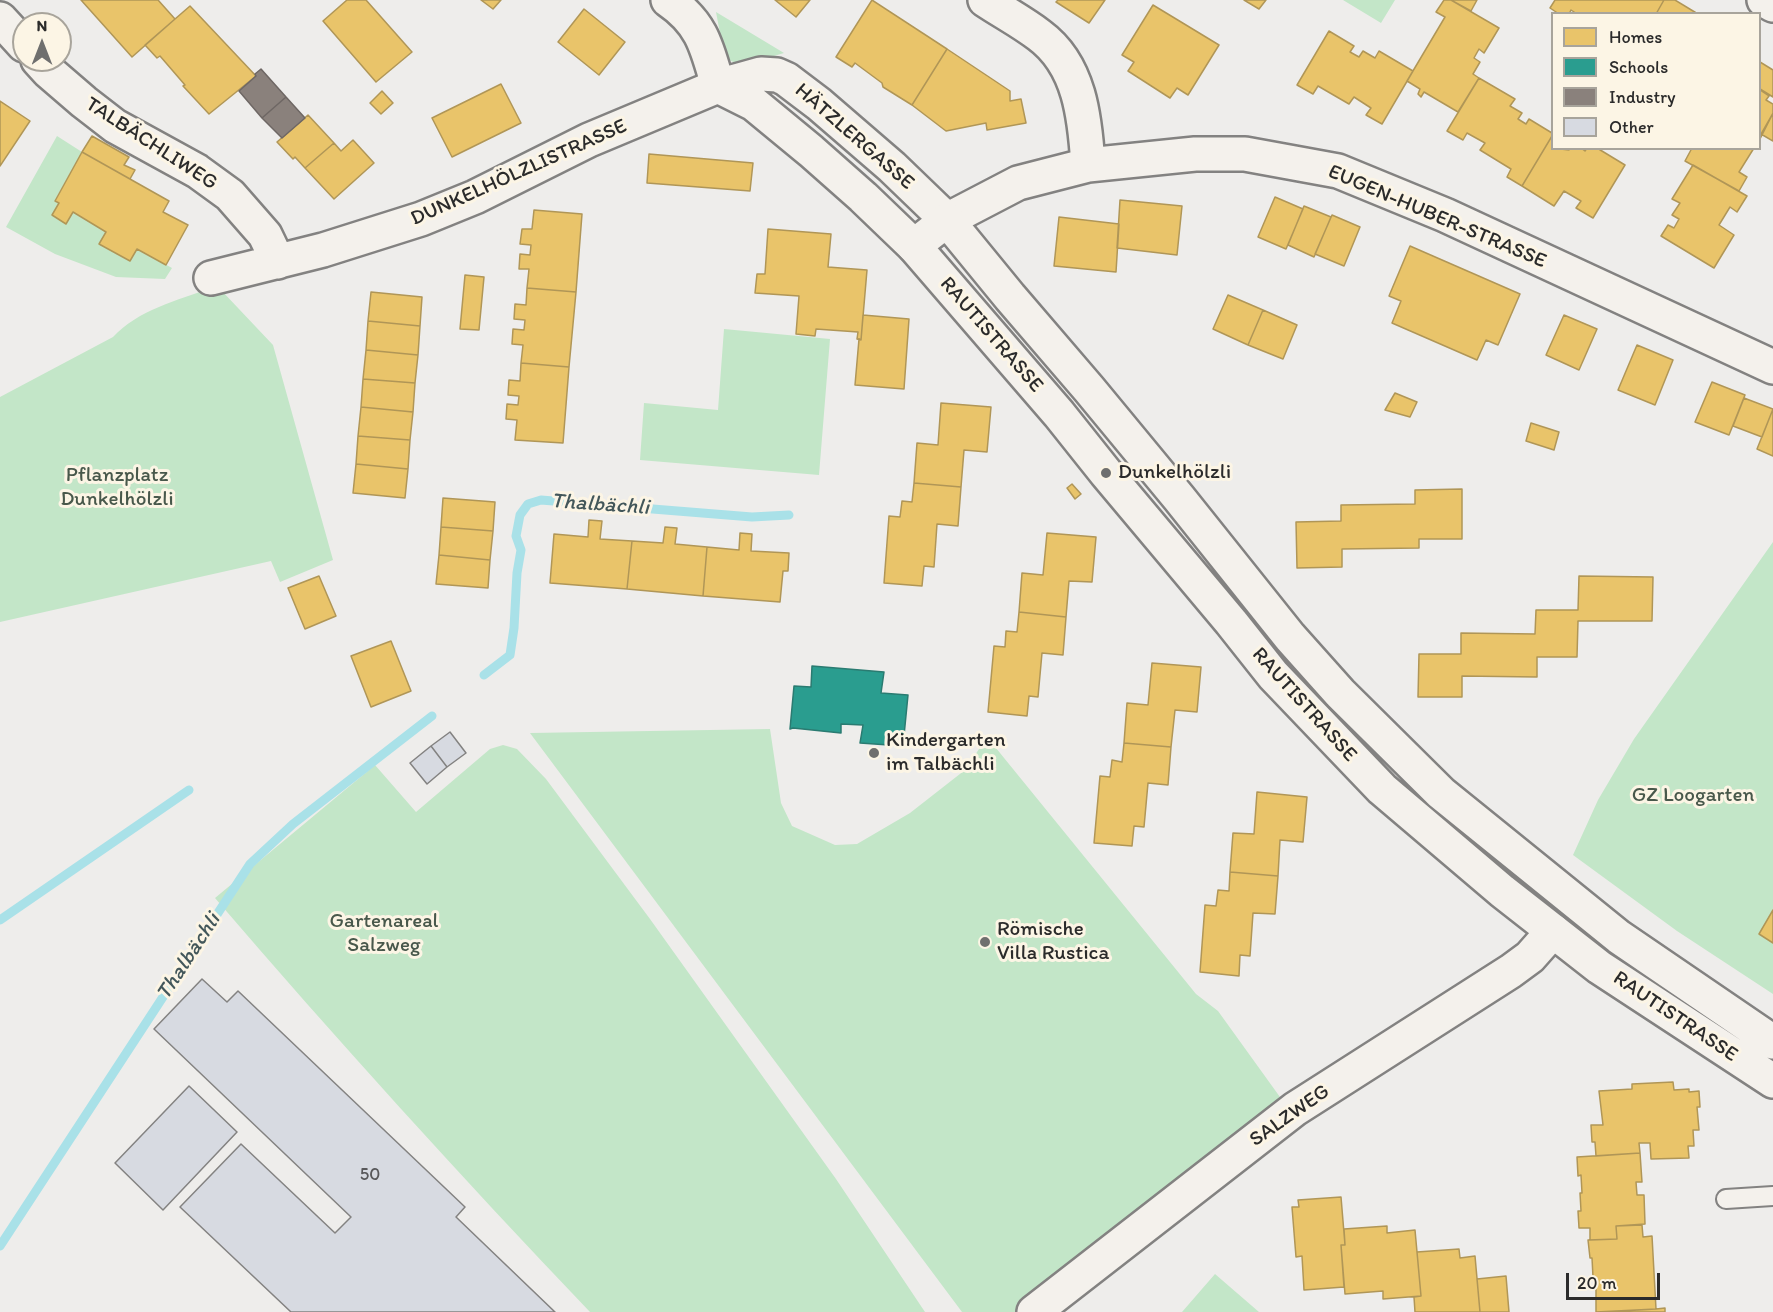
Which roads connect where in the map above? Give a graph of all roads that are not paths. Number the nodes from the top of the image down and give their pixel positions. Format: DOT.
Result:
graph roads {
  1 [pos="668,0"];
  2 [pos="985,0"];
  3 [pos="1764,0"];
  4 [pos="1773,5"];
  5 [pos="0,19"];
  6 [pos="12,32"];
  7 [pos="49,72"];
  8 [pos="718,86"];
  9 [pos="1088,165"];
  10 [pos="947,220"];
  11 [pos="914,246"];
  12 [pos="279,262"];
  13 [pos="211,278"];
  14 [pos="1773,367"];
  15 [pos="1575,901"];
  16 [pos="1553,931"];
  17 [pos="1773,1042"];
  18 [pos="1773,1081"];
  19 [pos="1773,1196"];
  20 [pos="1726,1199"];
  21 [pos="1034,1312"];
  1 -- 8 [label="street"];
  2 -- 9 [label="street"];
  3 -- 4 [label="street"];
  5 -- 6 [label="street"];
  7 -- 12 [label="street, TALBÄCHLIWEG"];
  8 -- 10 [label="street, HÄTZLERGASSE"];
  8 -- 11 [label="street, HÄTZLERGASSE"];
  8 -- 12 [label="street, DUNKELHÖLZLISTRASSE"];
  9 -- 10 [label="street, EUGEN-HUBER-STRASSE"];
  9 -- 14 [label="street, EUGEN-HUBER-STRASSE"];
  10 -- 11 [label="street, EUGEN-HUBER-STRASSE"];
  10 -- 15 [label="street, RAUTISTRASSE"];
  11 -- 16 [label="street, RAUTISTRASSE"];
  12 -- 13 [label="street, DUNKELHÖLZLISTRASSE"];
  15 -- 16 [label="street, SALZWEG"];
  15 -- 17 [label="street, RAUTISTRASSE"];
  16 -- 18 [label="street, RAUTISTRASSE"];
  16 -- 21 [label="street, SALZWEG"];
  19 -- 20 [label="lane"];
}
